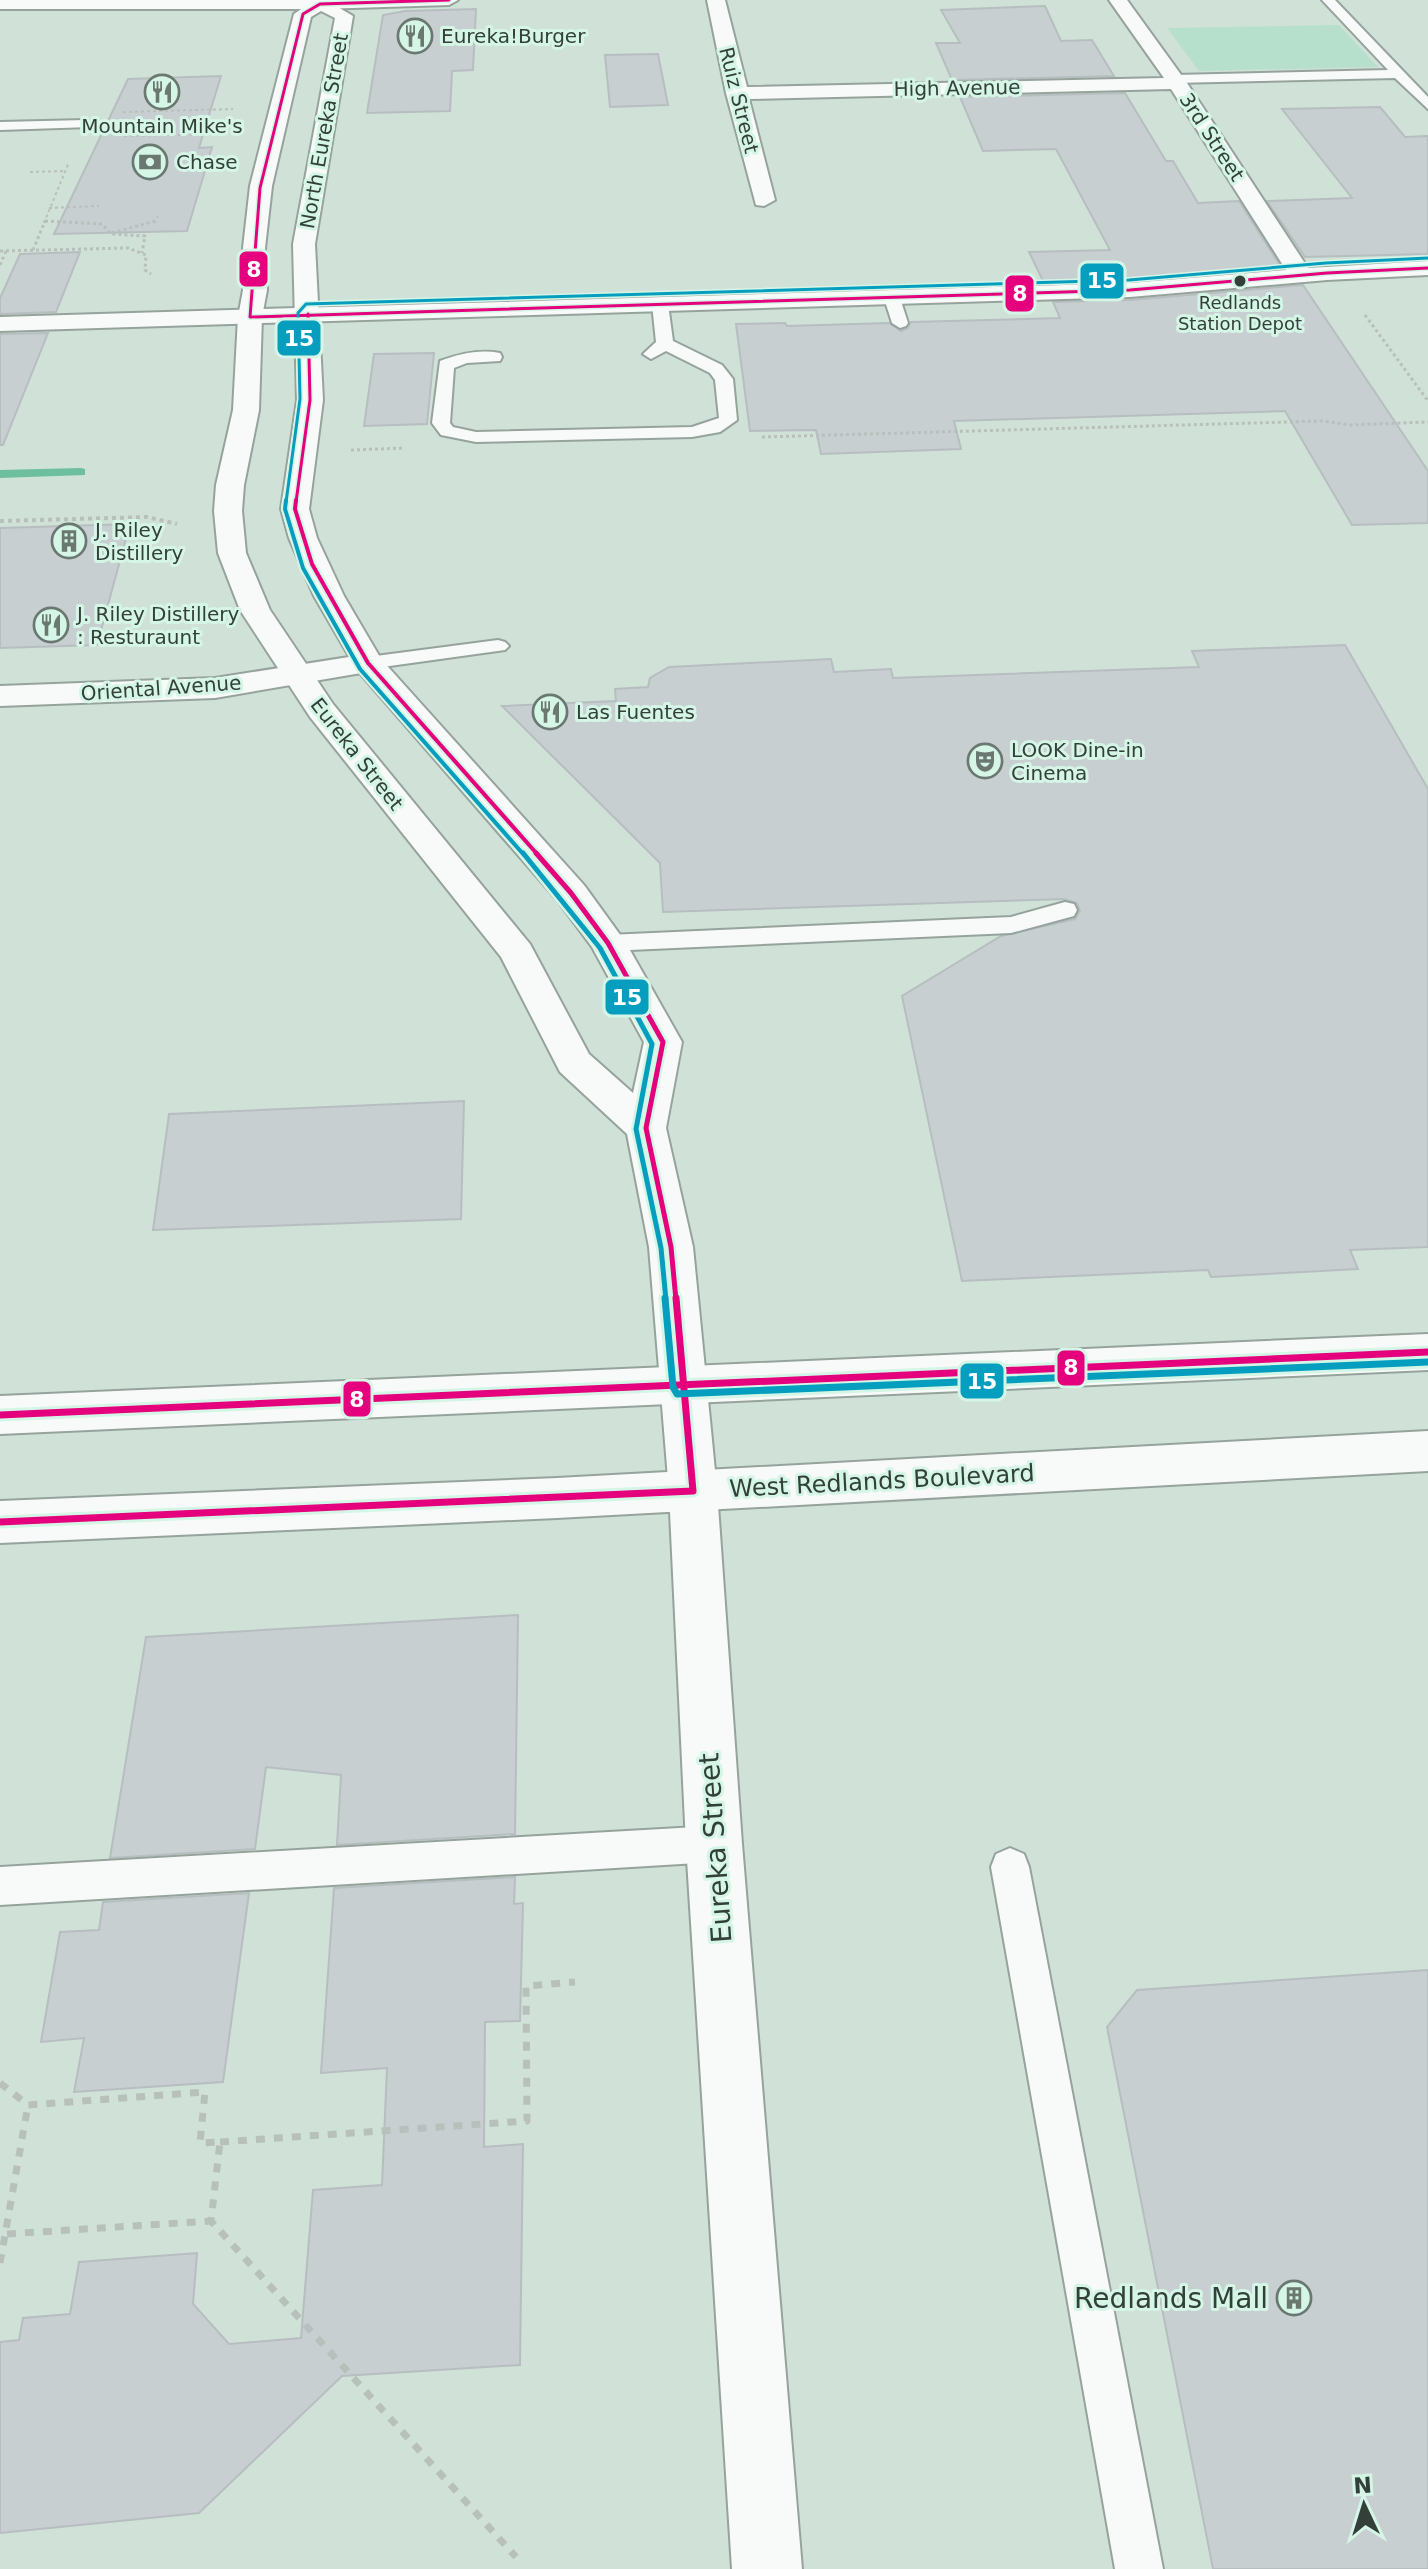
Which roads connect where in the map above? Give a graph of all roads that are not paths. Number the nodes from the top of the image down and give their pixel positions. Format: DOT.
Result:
graph roads {
  1 [pos="449,0"];
  2 [pos="716,0"];
  3 [pos="1118,0"];
  4 [pos="1328,0"];
  5 [pos="320,2"];
  6 [pos="0,4"];
  7 [pos="1398,74"];
  8 [pos="1176,81"];
  9 [pos="736,93"];
  10 [pos="1428,105"];
  11 [pos="86,124"];
  12 [pos="0,126"];
  13 [pos="764,200"];
  14 [pos="1428,268"];
  15 [pos="1302,276"];
  16 [pos="892,298"];
  17 [pos="660,304"];
  18 [pos="308,314"];
  19 [pos="250,317"];
  20 [pos="900,323"];
  21 [pos="0,324"];
  22 [pos="494,357"];
  23 [pos="498,646"];
  24 [pos="368,663"];
  25 [pos="296,674"];
  26 [pos="0,696"];
  27 [pos="1065,910"];
  28 [pos="608,943"];
  29 [pos="646,1128"];
  30 [pos="1428,1352"];
  31 [pos="683,1386"];
  32 [pos="0,1415"];
  33 [pos="1428,1451"];
  34 [pos="693,1491"];
  35 [pos="0,1522"];
  36 [pos="714,1844"];
  37 [pos="1010,1867"];
  38 [pos="0,1886"];
  39 [pos="767,2569"];
  40 [pos="1139,2569"];
  1 -- 5 [label="main road"];
  2 -- 9 [label="main road, Ruiz Street"];
  3 -- 8 [label="main road, 3rd Street"];
  4 -- 7 [label="lane"];
  5 -- 6 [label="main road"];
  5 -- 18 [label="main road, North Eureka Street"];
  5 -- 19 [label="main road, North Eureka Street"];
  7 -- 8 [label="lane"];
  7 -- 10 [label="lane"];
  8 -- 9 [label="main road, High Avenue"];
  8 -- 15 [label="main road, 3rd Street"];
  9 -- 13 [label="main road, Ruiz Street"];
  11 -- 12 [label="lane"];
  14 -- 15 [label="main road"];
  15 -- 16 [label="main road"];
  16 -- 17 [label="main road"];
  16 -- 20 [label="lane"];
  17 -- 18 [label="main road"];
  17 -- 22 [label="lane"];
  18 -- 19 [label="main road"];
  18 -- 24 [label="main road, Eureka Street"];
  19 -- 21 [label="main road"];
  19 -- 25 [label="main road, Eureka Street"];
  23 -- 24 [label="lane"];
  24 -- 25 [label="main road, Oriental Avenue"];
  24 -- 28 [label="main road, Eureka Street"];
  25 -- 26 [label="main road, Oriental Avenue"];
  25 -- 29 [label="main road, Eureka Street"];
  27 -- 28 [label="lane"];
  28 -- 29 [label="main road, Eureka Street"];
  29 -- 31 [label="main road, Eureka Street"];
  30 -- 31 [label="main road"];
  31 -- 32 [label="main road"];
  31 -- 34 [label="main road, Eureka Street"];
  33 -- 34 [label="main road, West Redlands Boulevard"];
  34 -- 35 [label="main road, West Redlands Boulevard"];
  34 -- 36 [label="main road, Eureka Street"];
  36 -- 38 [label="lane"];
  36 -- 39 [label="main road, Eureka Street"];
  37 -- 40 [label="lane"];
}
